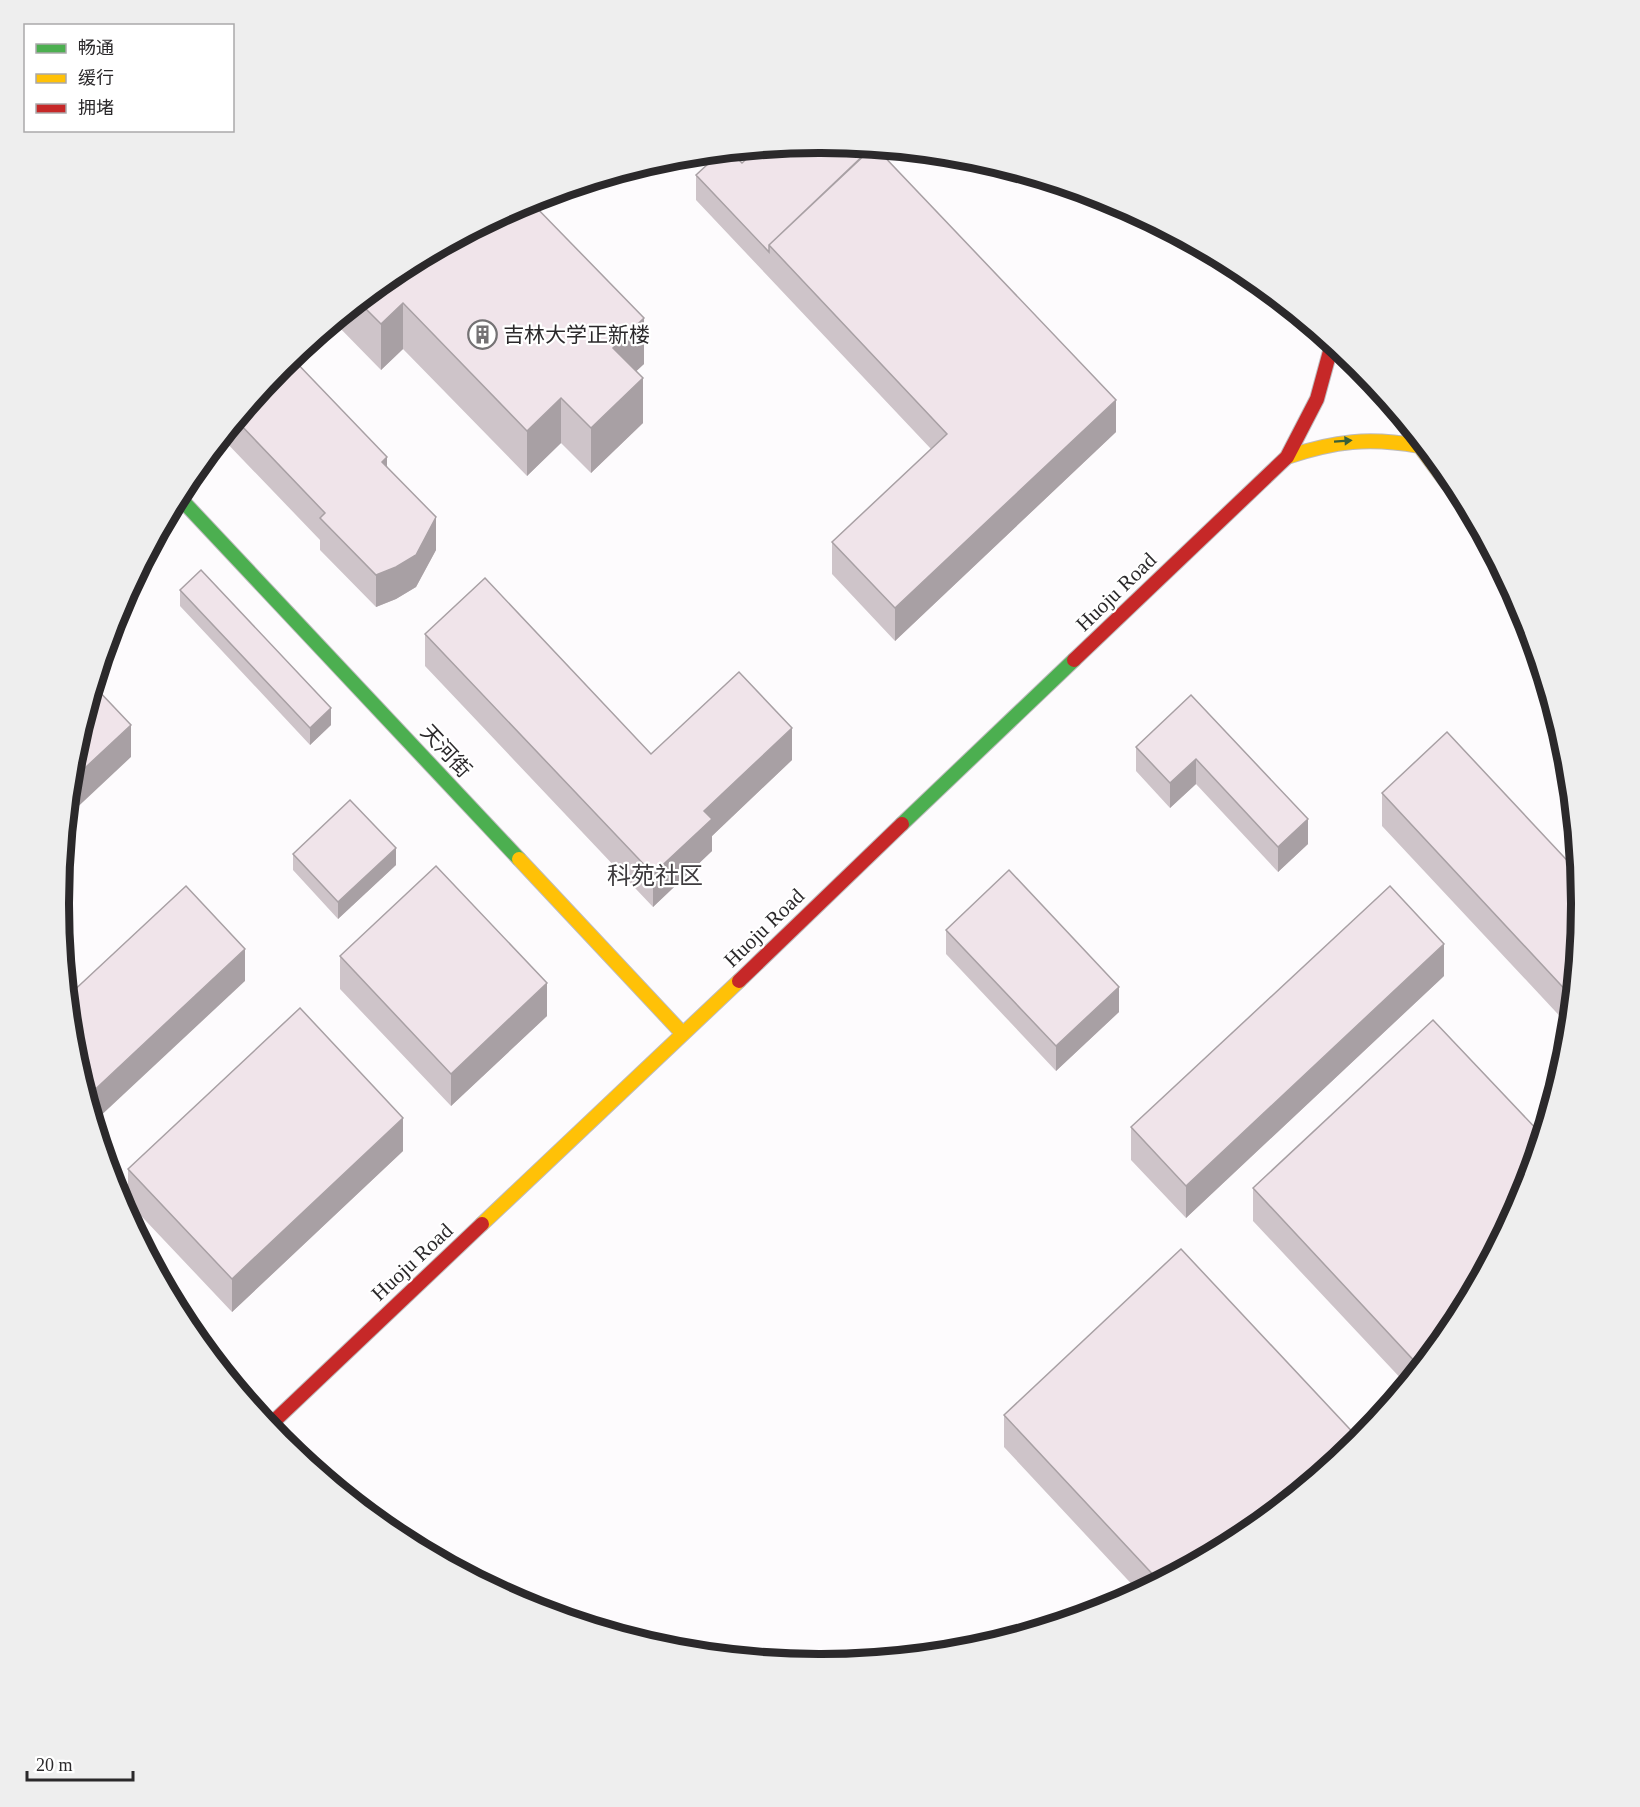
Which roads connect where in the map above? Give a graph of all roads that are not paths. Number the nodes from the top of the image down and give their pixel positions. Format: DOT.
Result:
graph roads {
  1 [pos="1330,352"];
  2 [pos="1415,445"];
  3 [pos="1287,457"];
  4 [pos="185,504"];
  5 [pos="683,1034"];
  6 [pos="275,1420"];
  1 -- 3 [label="street"];
  3 -- 2 [label="street, one-way"];
  3 -- 5 [label="street, Huoju Road"];
  4 -- 5 [label="street, 天河街"];
  5 -- 6 [label="street, Huoju Road"];
}
